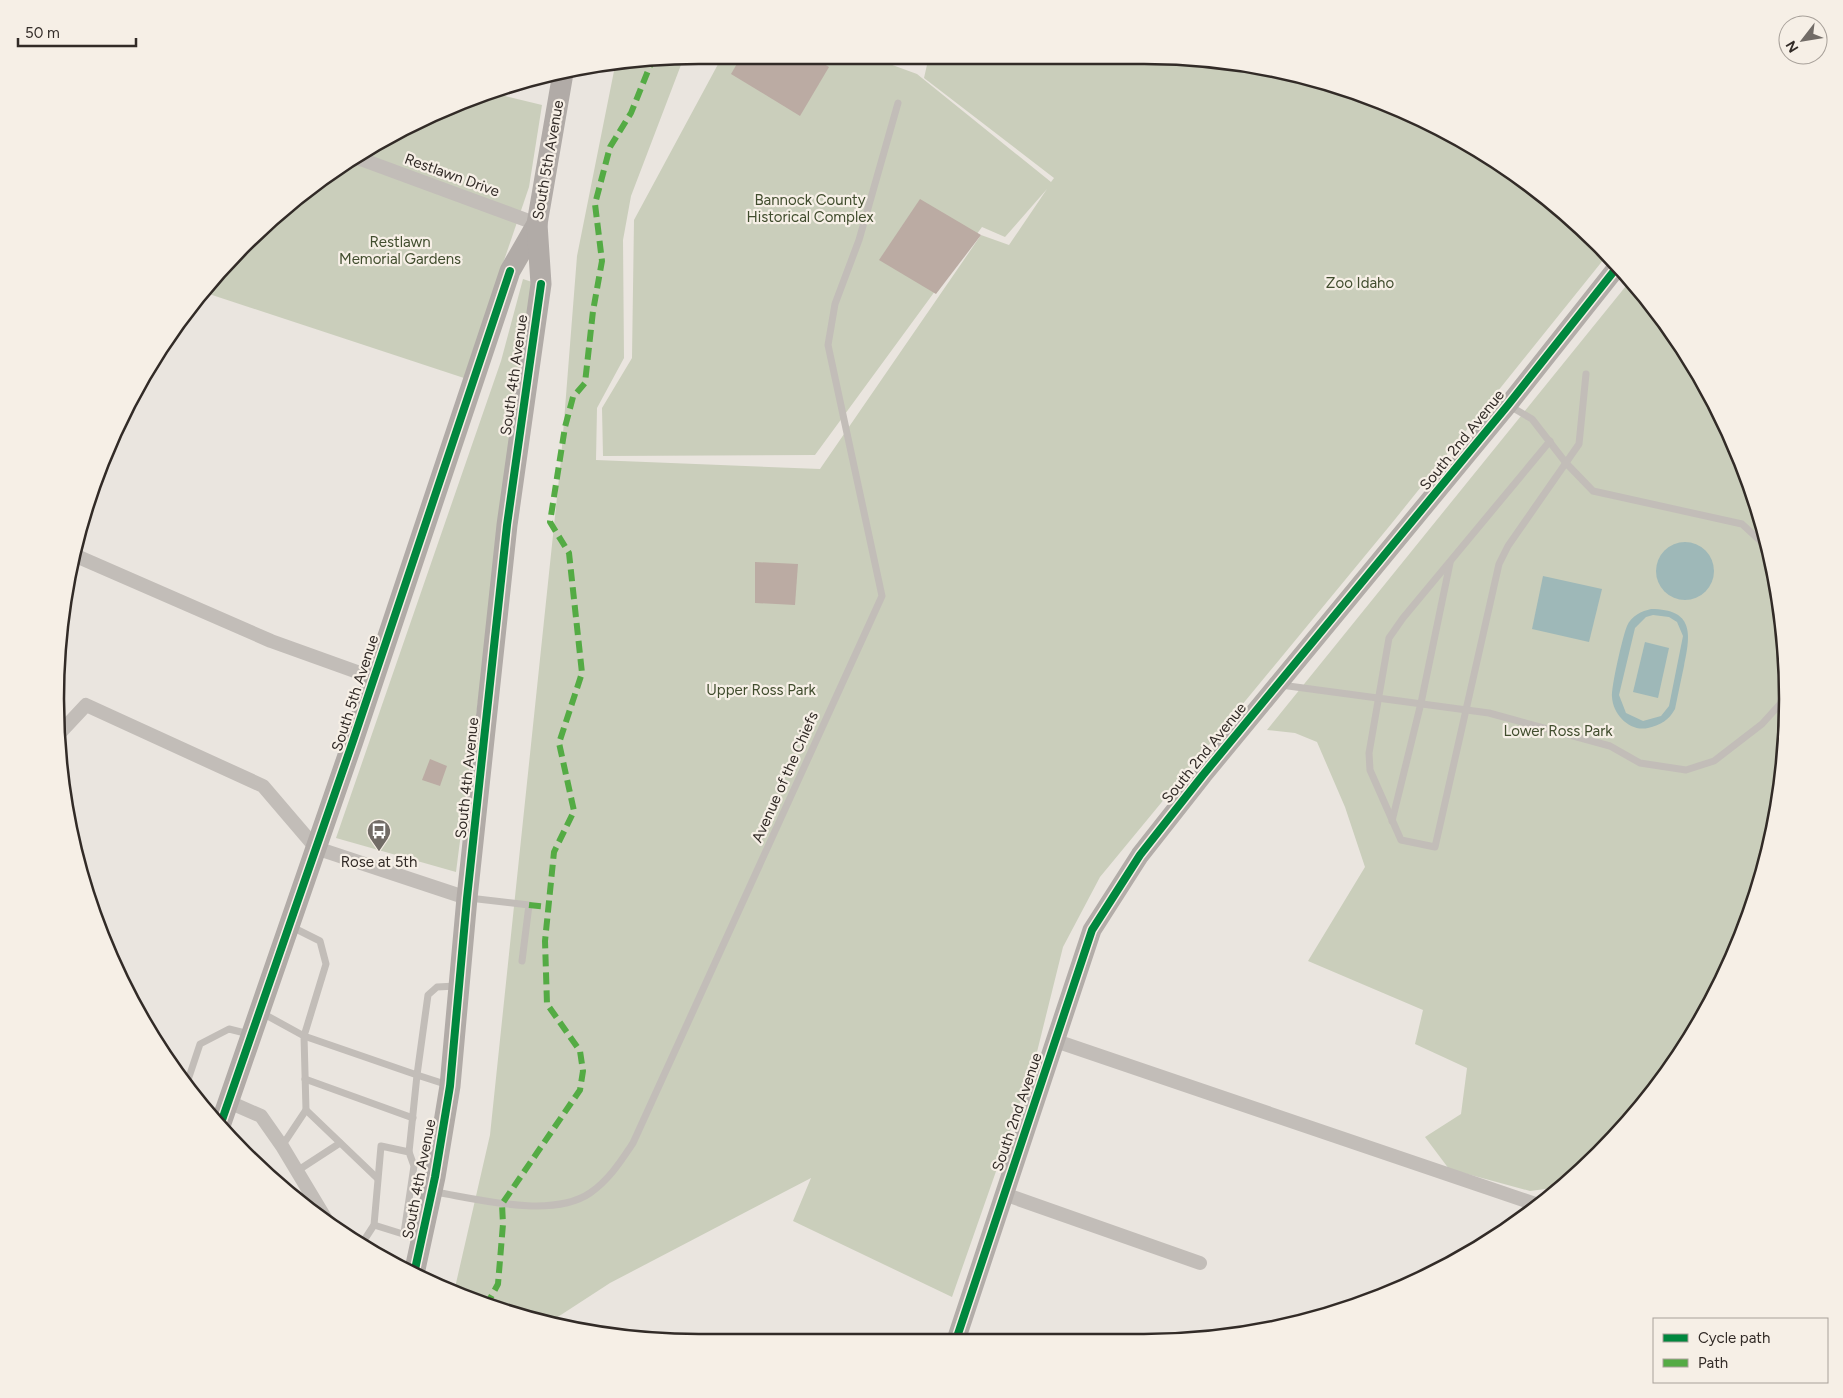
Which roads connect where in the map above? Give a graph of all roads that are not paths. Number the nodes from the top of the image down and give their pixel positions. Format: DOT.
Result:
graph roads {
  1 [pos="562,79"];
  2 [pos="898,103"];
  3 [pos="363,160"];
  4 [pos="538,224"];
  5 [pos="1614,271"];
  6 [pos="1586,374"];
  7 [pos="1508,405"];
  8 [pos="1550,441"];
  9 [pos="1566,462"];
  10 [pos="1759,540"];
  11 [pos="80,558"];
  12 [pos="1451,560"];
  13 [pos="374,678"];
  14 [pos="1278,684"];
  15 [pos="1378,697"];
  16 [pos="1421,703"];
  17 [pos="1779,705"];
  18 [pos="1466,710"];
  19 [pos="65,728"];
  20 [pos="1392,821"];
  21 [pos="316,848"];
  22 [pos="467,898"];
  23 [pos="289,926"];
  24 [pos="522,961"];
  25 [pos="459,986"];
  26 [pos="260,1012"];
  27 [pos="252,1035"];
  28 [pos="304,1036"];
  29 [pos="1056,1041"];
  30 [pos="417,1075"];
  31 [pos="189,1077"];
  32 [pos="305,1079"];
  33 [pos="450,1086"];
  34 [pos="229,1102"];
  35 [pos="306,1110"];
  36 [pos="413,1118"];
  37 [pos="222,1119"];
  38 [pos="340,1143"];
  39 [pos="282,1146"];
  40 [pos="409,1152"];
  41 [pos="297,1170"];
  42 [pos="377,1178"];
  43 [pos="432,1192"];
  44 [pos="1004,1194"];
  45 [pos="1531,1203"];
  46 [pos="320,1208"];
  47 [pos="374,1225"];
  48 [pos="413,1236"];
  49 [pos="365,1239"];
  50 [pos="1200,1263"];
  51 [pos="414,1267"];
  52 [pos="959,1334"];
  1 -- 4 [label="main road, South 5th Avenue"];
  2 -- 43 [label="lane, Avenue of the Chiefs"];
  3 -- 4 [label="street, Restlawn Drive"];
  4 -- 13 [label="main road, South 5th Avenue"];
  4 -- 22 [label="main road, South 4th Avenue"];
  5 -- 7 [label="street, South 2nd Avenue"];
  6 -- 9 [label="lane"];
  7 -- 8 [label="lane"];
  7 -- 14 [label="street, South 2nd Avenue"];
  8 -- 9 [label="lane"];
  8 -- 12 [label="lane"];
  9 -- 10 [label="lane"];
  9 -- 18 [label="lane"];
  11 -- 13 [label="street"];
  12 -- 15 [label="lane"];
  12 -- 16 [label="lane"];
  13 -- 21 [label="main road, South 5th Avenue"];
  14 -- 15 [label="lane"];
  14 -- 29 [label="street, South 2nd Avenue"];
  15 -- 16 [label="lane"];
  15 -- 20 [label="lane"];
  16 -- 18 [label="lane"];
  16 -- 20 [label="lane"];
  17 -- 18 [label="lane"];
  18 -- 20 [label="lane"];
  19 -- 21 [label="street"];
  21 -- 22 [label="street"];
  21 -- 23 [label="main road, South 5th Avenue"];
  22 -- 24 [label="lane"];
  22 -- 25 [label="main road, South 4th Avenue"];
  23 -- 26 [label="main road, South 5th Avenue"];
  23 -- 28 [label="lane"];
  25 -- 30 [label="lane"];
  25 -- 33 [label="main road, South 4th Avenue"];
  26 -- 27 [label="main road, South 5th Avenue"];
  26 -- 28 [label="lane"];
  27 -- 31 [label="lane"];
  27 -- 34 [label="main road, South 5th Avenue"];
  28 -- 30 [label="lane"];
  28 -- 32 [label="lane"];
  29 -- 44 [label="street, South 2nd Avenue"];
  29 -- 45 [label="street"];
  30 -- 33 [label="lane"];
  30 -- 36 [label="lane"];
  32 -- 35 [label="lane"];
  32 -- 36 [label="lane"];
  33 -- 43 [label="main road, South 4th Avenue"];
  34 -- 37 [label="main road, South 5th Avenue"];
  34 -- 39 [label="street"];
  35 -- 38 [label="lane"];
  35 -- 39 [label="lane"];
  36 -- 40 [label="lane"];
  38 -- 41 [label="lane"];
  38 -- 42 [label="lane"];
  39 -- 41 [label="street"];
  40 -- 42 [label="lane"];
  40 -- 48 [label="lane"];
  41 -- 46 [label="street"];
  42 -- 47 [label="lane"];
  43 -- 48 [label="main road, South 4th Avenue"];
  44 -- 50 [label="street"];
  44 -- 52 [label="street, South 2nd Avenue"];
  47 -- 48 [label="lane"];
  47 -- 49 [label="lane"];
  48 -- 51 [label="main road, South 4th Avenue"];
}
